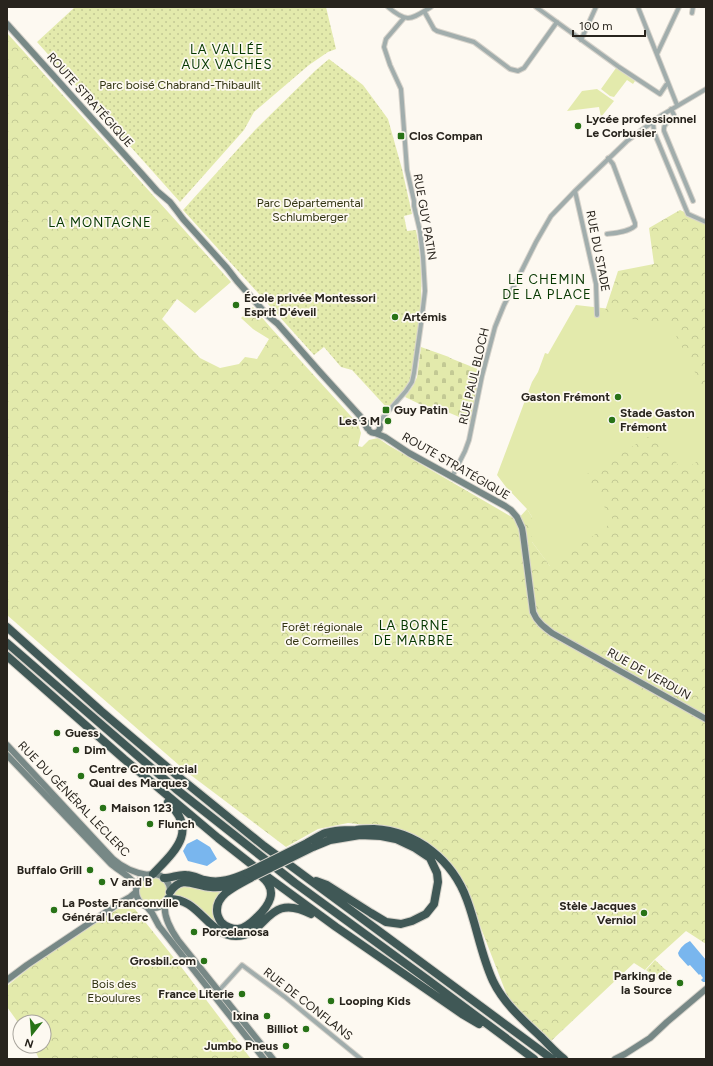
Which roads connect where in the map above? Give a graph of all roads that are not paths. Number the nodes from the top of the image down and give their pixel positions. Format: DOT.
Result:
graph roads {
  1 [pos="388,7"];
  2 [pos="431,7"];
  3 [pos="536,7"];
  4 [pos="596,7"];
  5 [pos="638,7"];
  6 [pos="679,7"];
  7 [pos="693,7"];
  8 [pos="424,11"];
  9 [pos="692,13"];
  10 [pos="404,18"];
  11 [pos="557,22"];
  12 [pos="7,24"];
  13 [pos="581,40"];
  14 [pos="657,54"];
  15 [pos="668,84"];
  16 [pos="705,90"];
  17 [pos="677,105"];
  18 [pos="671,108"];
  19 [pos="653,122"];
  20 [pos="608,158"];
  21 [pos="575,191"];
  22 [pos="693,201"];
  23 [pos="706,222"];
  24 [pos="607,234"];
  25 [pos="597,315"];
  26 [pos="360,416"];
  27 [pos="376,427"];
  28 [pos="367,428"];
  29 [pos="452,477"];
  30 [pos="7,626"];
  31 [pos="7,643"];
  32 [pos="581,649"];
  33 [pos="9,659"];
  34 [pos="706,719"];
  35 [pos="7,745"];
  36 [pos="7,755"];
  37 [pos="124,760"];
  38 [pos="218,838"];
  39 [pos="310,845"];
  40 [pos="151,874"];
  41 [pos="250,875"];
  42 [pos="164,878"];
  43 [pos="309,879"];
  44 [pos="136,889"];
  45 [pos="168,898"];
  46 [pos="145,905"];
  47 [pos="115,906"];
  48 [pos="336,927"];
  49 [pos="7,980"];
  50 [pos="706,989"];
  51 [pos="216,994"];
  52 [pos="505,1038"];
  53 [pos="264,1059"];
  54 [pos="273,1059"];
  55 [pos="361,1059"];
  56 [pos="534,1059"];
  57 [pos="552,1059"];
  58 [pos="564,1059"];
  59 [pos="615,1059"];
  1 -- 10 [label="street"];
  2 -- 8 [label="street"];
  3 -- 11 [label="street"];
  4 -- 13 [label="street"];
  5 -- 14 [label="street"];
  6 -- 14 [label="street"];
  7 -- 9 [label="street"];
  8 -- 10 [label="street"];
  8 -- 11 [label="street"];
  10 -- 27 [label="street, RUE GUY PATIN"];
  11 -- 13 [label="street"];
  12 -- 26 [label="street, ROUTE STRATÉGIQUE"];
  13 -- 15 [label="street"];
  14 -- 15 [label="street"];
  15 -- 17 [label="street"];
  16 -- 17 [label="street, RUE PAUL BLOCH"];
  17 -- 18 [label="street, RUE PAUL BLOCH"];
  18 -- 19 [label="street, RUE PAUL BLOCH"];
  18 -- 22 [label="street"];
  19 -- 20 [label="street, RUE PAUL BLOCH"];
  19 -- 23 [label="street"];
  20 -- 21 [label="street, RUE PAUL BLOCH"];
  20 -- 24 [label="street"];
  21 -- 25 [label="street, RUE DU STADE"];
  21 -- 29 [label="street, RUE PAUL BLOCH"];
  26 -- 27 [label="street, ROUTE STRATÉGIQUE"];
  26 -- 28 [label="street, ROUTE STRATÉGIQUE"];
  27 -- 28 [label="street"];
  27 -- 28 [label="street"];
  27 -- 29 [label="street, ROUTE STRATÉGIQUE"];
  29 -- 32 [label="street, ROUTE STRATÉGIQUE"];
  30 -- 43 [label="highway"];
  31 -- 52 [label="highway"];
  32 -- 34 [label="street, RUE DE VERDUN"];
  33 -- 37 [label="highway"];
  35 -- 40 [label="street, RUE DU GÉNÉRAL LECLERC"];
  36 -- 44 [label="street, RUE DU GÉNÉRAL LECLERC"];
  37 -- 38 [label="highway"];
  37 -- 40 [label="highway"];
  38 -- 41 [label="highway"];
  38 -- 48 [label="highway"];
  39 -- 41 [label="highway, bridge"];
  39 -- 43 [label="highway"];
  39 -- 58 [label="highway"];
  40 -- 42 [label="street"];
  40 -- 44 [label="street"];
  41 -- 42 [label="highway"];
  41 -- 45 [label="highway"];
  42 -- 45 [label="street"];
  43 -- 57 [label="highway"];
  44 -- 46 [label="street"];
  44 -- 47 [label="street"];
  45 -- 46 [label="street"];
  45 -- 48 [label="highway"];
  45 -- 51 [label="street"];
  46 -- 47 [label="street"];
  46 -- 51 [label="street"];
  47 -- 49 [label="street"];
  48 -- 52 [label="highway"];
  50 -- 59 [label="street"];
  51 -- 53 [label="street"];
  51 -- 54 [label="street"];
  51 -- 55 [label="street, RUE DE CONFLANS"];
  52 -- 56 [label="highway"];
}
